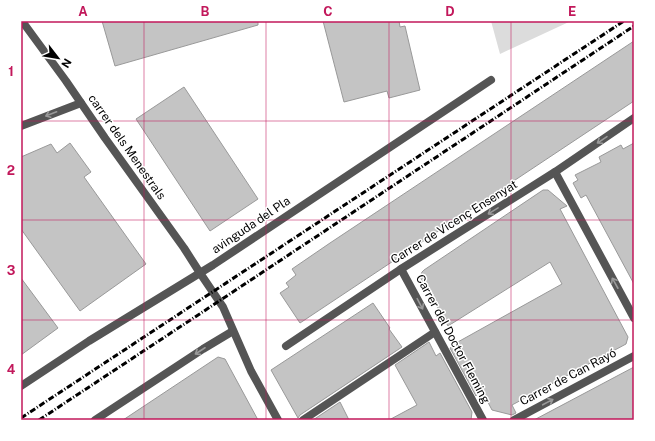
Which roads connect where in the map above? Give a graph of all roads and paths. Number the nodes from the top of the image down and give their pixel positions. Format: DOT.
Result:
graph roads {
  1 [pos="22,21"];
  2 [pos="491,80"];
  3 [pos="81,103"];
  4 [pos="634,118"];
  5 [pos="21,126"];
  6 [pos="555,172"];
  7 [pos="401,269"];
  8 [pos="200,273"];
  9 [pos="634,318"];
  10 [pos="233,331"];
  11 [pos="435,332"];
  12 [pos="286,346"];
  13 [pos="634,356"];
  14 [pos="21,386"];
  15 [pos="95,420"];
  16 [pos="278,420"];
  17 [pos="303,420"];
  18 [pos="483,420"];
  19 [pos="514,420"];
  1 -- 3 [label="street, carrer dels Menestrals"];
  2 -- 8 [label="street, avinguda del Pla"];
  3 -- 5 [label="street, one-way"];
  3 -- 8 [label="street, carrer dels Menestrals"];
  4 -- 6 [label="street, Carrer de Vicenç Ensenyat, one-way"];
  6 -- 7 [label="street, Carrer de Vicenç Ensenyat, one-way"];
  9 -- 6 [label="street, one-way"];
  7 -- 11 [label="street, Carrer del Doctor Fleming, one-way"];
  7 -- 12 [label="street, Carrer de Vicenç Ensenyat"];
  8 -- 10 [label="street, carrer dels Menestrals"];
  8 -- 14 [label="street, avinguda del Pla"];
  10 -- 15 [label="street, one-way"];
  10 -- 16 [label="street, carrer dels Menestrals"];
  11 -- 17 [label="street"];
  11 -- 18 [label="street, Carrer del Doctor Fleming"];
  19 -- 13 [label="street, Carrer de Can Rayó, one-way"];
}
